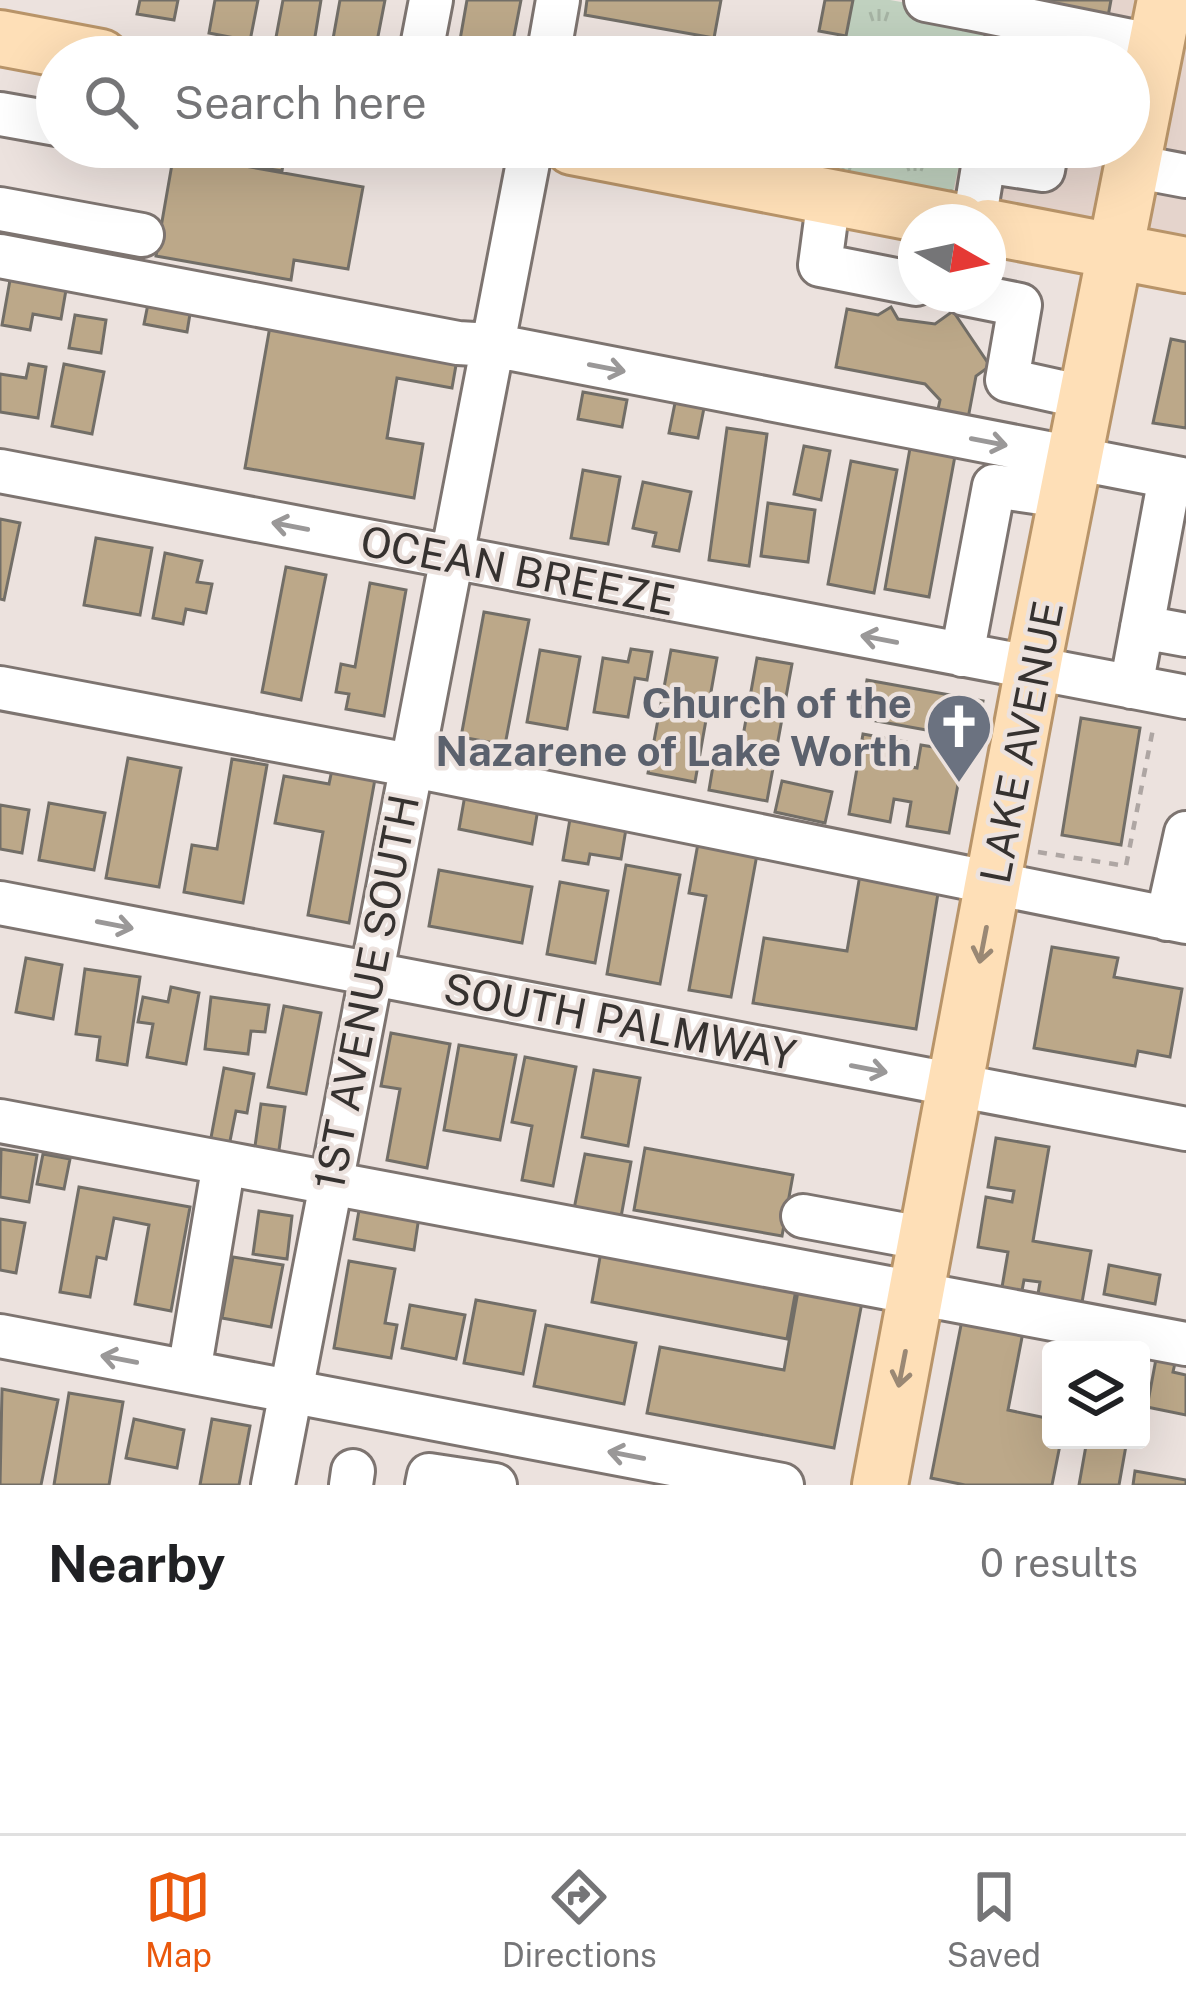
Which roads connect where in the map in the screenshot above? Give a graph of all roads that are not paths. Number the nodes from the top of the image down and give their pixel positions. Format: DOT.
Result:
graph roads {
  1 [pos="431,0"];
  2 [pos="558,0"];
  3 [pos="926,0"];
  4 [pos="969,4"];
  5 [pos="424,36"];
  6 [pos="552,36"];
  7 [pos="1085,36"];
  8 [pos="0,38"];
  9 [pos="36,45"];
  10 [pos="0,115"];
  11 [pos="36,121"];
  12 [pos="527,168"];
  13 [pos="682,168"];
  14 [pos="983,168"];
  15 [pos="1133,168"];
  16 [pos="1144,168"];
  17 [pos="1186,176"];
  18 [pos="829,196"];
  19 [pos="977,204"];
  20 [pos="0,209"];
  21 [pos="898,210"];
  22 [pos="1006,231"];
  23 [pos="142,235"];
  24 [pos="1116,252"];
  25 [pos="0,256"];
  26 [pos="1186,265"];
  27 [pos="898,280"];
  28 [pos="1006,302"];
  29 [pos="492,345"];
  30 [pos="1088,398"];
  31 [pos="0,471"];
  32 [pos="1072,478"];
  33 [pos="1178,479"];
  34 [pos="449,556"];
  35 [pos="1142,627"];
  36 [pos="1186,634"];
  37 [pos="962,655"];
  38 [pos="1036,668"];
  39 [pos="0,688"];
  40 [pos="1158,699"];
  41 [pos="409,765"];
  42 [pos="1186,833"];
  43 [pos="1015,868"];
  44 [pos="0,904"];
  45 [pos="1177,920"];
  46 [pos="370,974"];
  47 [pos="956,1086"];
  48 [pos="0,1121"];
  49 [pos="1186,1129"];
  50 [pos="224,1163"];
  51 [pos="330,1184"];
  52 [pos="803,1216"];
  53 [pos="927,1239"];
  54 [pos="917,1292"];
  55 [pos="0,1336"];
  56 [pos="1186,1343"];
  57 [pos="190,1372"];
  58 [pos="290,1391"];
  59 [pos="273,1485"];
  60 [pos="427,1485"];
  61 [pos="495,1485"];
  62 [pos="782,1485"];
  63 [pos="880,1485"];
  1 -- 5 [label="street"];
  2 -- 6 [label="street"];
  3 -- 4 [label="street"];
  4 -- 7 [label="street"];
  8 -- 9 [label="main road"];
  10 -- 11 [label="street"];
  12 -- 29 [label="street, 1ST AVENUE SOUTH"];
  13 -- 18 [label="main road"];
  14 -- 19 [label="street"];
  15 -- 24 [label="main road, LAKE AVENUE"];
  16 -- 17 [label="street"];
  18 -- 21 [label="main road"];
  18 -- 27 [label="street"];
  20 -- 23 [label="street"];
  22 -- 24 [label="main road"];
  24 -- 26 [label="main road"];
  24 -- 30 [label="main road, LAKE AVENUE"];
  25 -- 29 [label="street"];
  28 -- 30 [label="street"];
  29 -- 32 [label="street, one-way"];
  29 -- 34 [label="street, 1ST AVENUE SOUTH"];
  30 -- 32 [label="main road, LAKE AVENUE"];
  34 -- 31 [label="street, OCEAN BREEZE, one-way"];
  32 -- 33 [label="street"];
  32 -- 37 [label="street"];
  32 -- 38 [label="main road, LAKE AVENUE"];
  33 -- 35 [label="street"];
  37 -- 34 [label="street, OCEAN BREEZE, one-way"];
  34 -- 41 [label="street, 1ST AVENUE SOUTH"];
  35 -- 36 [label="street"];
  35 -- 40 [label="street"];
  37 -- 38 [label="street, OCEAN BREEZE"];
  38 -- 40 [label="street, OCEAN BREEZE"];
  38 -- 43 [label="main road, LAKE AVENUE"];
  39 -- 41 [label="street"];
  41 -- 43 [label="street"];
  41 -- 46 [label="street, 1ST AVENUE SOUTH"];
  42 -- 45 [label="street"];
  43 -- 45 [label="street"];
  43 -- 47 [label="main road, LAKE AVENUE, one-way"];
  44 -- 46 [label="street, SOUTH PALMWAY, one-way"];
  46 -- 47 [label="street, SOUTH PALMWAY, one-way"];
  46 -- 51 [label="street, 1ST AVENUE SOUTH"];
  47 -- 49 [label="street, SOUTH PALMWAY"];
  47 -- 53 [label="main road, LAKE AVENUE"];
  48 -- 50 [label="street"];
  50 -- 51 [label="street"];
  50 -- 57 [label="street"];
  51 -- 54 [label="street"];
  51 -- 58 [label="street, 1ST AVENUE SOUTH"];
  52 -- 53 [label="street"];
  53 -- 54 [label="main road, LAKE AVENUE"];
  54 -- 56 [label="street"];
  54 -- 63 [label="main road, LAKE AVENUE, one-way"];
  57 -- 55 [label="street, one-way"];
  57 -- 58 [label="street"];
  58 -- 59 [label="street, 1ST AVENUE SOUTH"];
  62 -- 58 [label="street, one-way"];
  60 -- 61 [label="street"];
}
